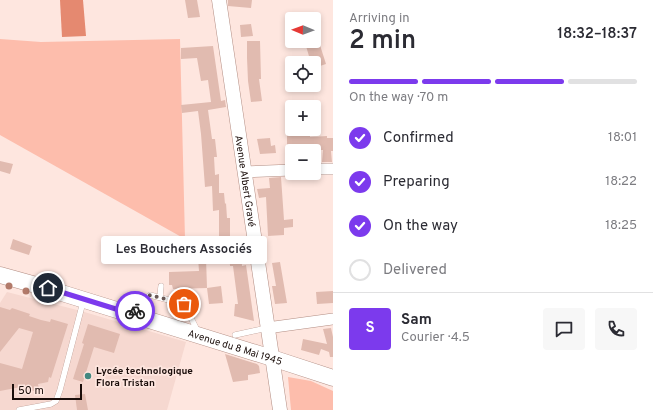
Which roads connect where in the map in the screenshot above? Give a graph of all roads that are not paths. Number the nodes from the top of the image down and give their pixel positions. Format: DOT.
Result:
graph roads {
  1 [pos="219,0"];
  2 [pos="321,169"];
  3 [pos="333,169"];
  4 [pos="285,170"];
  5 [pos="244,172"];
  6 [pos="0,275"];
  7 [pos="160,286"];
  8 [pos="160,297"];
  9 [pos="84,300"];
  10 [pos="132,314"];
  11 [pos="333,319"];
  12 [pos="267,328"];
  13 [pos="234,335"];
  14 [pos="200,336"];
  15 [pos="272,358"];
  16 [pos="333,378"];
  17 [pos="19,410"];
  18 [pos="280,410"];
  1 -- 5 [label="street, Avenue Albert Gravé"];
  2 -- 3 [label="street"];
  4 -- 5 [label="street"];
  5 -- 12 [label="street, Avenue Albert Gravé"];
  6 -- 9 [label="main road, Avenue du 8 Mai 1945"];
  7 -- 8 [label="lane"];
  8 -- 10 [label="lane"];
  8 -- 14 [label="lane"];
  9 -- 10 [label="main road, Avenue du 8 Mai 1945"];
  9 -- 17 [label="lane"];
  10 -- 14 [label="main road, Avenue du 8 Mai 1945"];
  11 -- 12 [label="street"];
  12 -- 13 [label="lane"];
  12 -- 15 [label="street, Avenue Albert Gravé"];
  14 -- 15 [label="main road, Avenue du 8 Mai 1945"];
  15 -- 16 [label="main road, Avenue du 8 Mai 1945"];
  15 -- 18 [label="street, Avenue Albert Gravé"];
}
